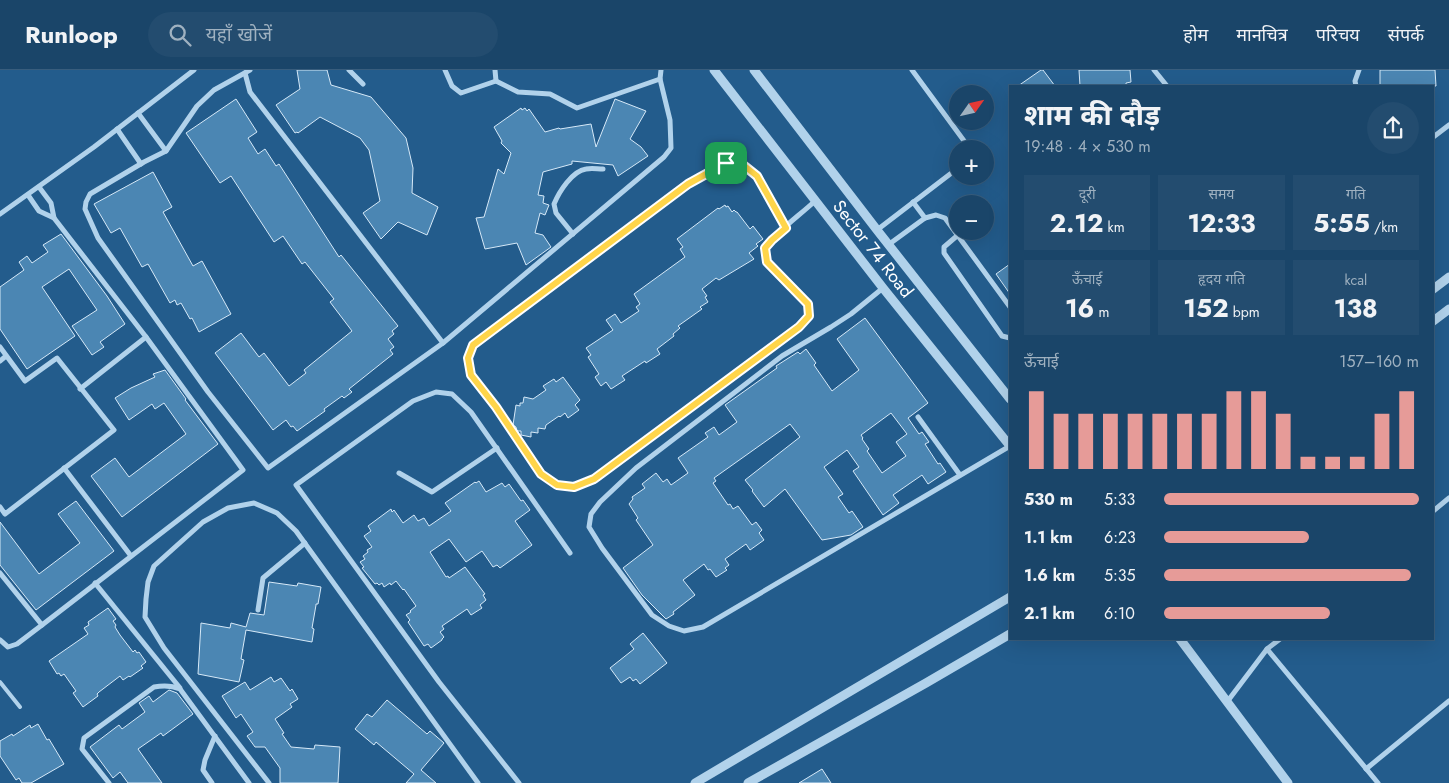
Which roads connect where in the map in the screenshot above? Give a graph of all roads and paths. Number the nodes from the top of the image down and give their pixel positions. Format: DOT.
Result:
graph roads {
  1 [pos="194,70"];
  2 [pos="250,70"];
  3 [pos="349,70"];
  4 [pos="445,70"];
  5 [pos="495,70"];
  6 [pos="661,70"];
  7 [pos="714,70"];
  8 [pos="754,70"];
  9 [pos="912,70"];
  10 [pos="1154,70"];
  11 [pos="1359,70"];
  12 [pos="245,73"];
  13 [pos="660,79"];
  14 [pos="496,81"];
  15 [pos="362,84"];
  16 [pos="1166,85"];
  17 [pos="1356,85"];
  18 [pos="138,113"];
  19 [pos="1449,125"];
  20 [pos="117,129"];
  21 [pos="1434,136"];
  22 [pos="963,140"];
  23 [pos="166,151"];
  24 [pos="142,164"];
  25 [pos="603,169"];
  26 [pos="949,175"];
  27 [pos="39,187"];
  28 [pos="28,195"];
  29 [pos="815,201"];
  30 [pos="913,202"];
  31 [pos="0,214"];
  32 [pos="54,218"];
  33 [pos="925,218"];
  34 [pos="949,223"];
  35 [pos="786,228"];
  36 [pos="877,230"];
  37 [pos="573,234"];
  38 [pos="952,240"];
  39 [pos="962,240"];
  40 [pos="888,245"];
  41 [pos="1449,277"];
  42 [pos="883,288"];
  43 [pos="1434,288"];
  44 [pos="1009,306"];
  45 [pos="1449,309"];
  46 [pos="1434,320"];
  47 [pos="146,337"];
  48 [pos="1009,338"];
  49 [pos="443,343"];
  50 [pos="0,347"];
  51 [pos="6,356"];
  52 [pos="0,361"];
  53 [pos="80,389"];
  54 [pos="1009,398"];
  55 [pos="918,417"];
  56 [pos="1009,445"];
  57 [pos="1009,447"];
  58 [pos="497,448"];
  59 [pos="64,468"];
  60 [pos="399,473"];
  61 [pos="960,476"];
  62 [pos="1449,498"];
  63 [pos="0,508"];
  64 [pos="1434,510"];
  65 [pos="305,543"];
  66 [pos="570,553"];
  67 [pos="131,556"];
  68 [pos="0,573"];
  69 [pos="95,583"];
  70 [pos="1009,598"];
  71 [pos="258,610"];
  72 [pos="42,625"];
  73 [pos="1009,635"];
  74 [pos="0,640"];
  75 [pos="1181,640"];
  76 [pos="1279,640"];
  77 [pos="1267,650"];
  78 [pos="0,682"];
  79 [pos="180,689"];
  80 [pos="1449,701"];
  81 [pos="1227,702"];
  82 [pos="20,707"];
  83 [pos="215,736"];
  84 [pos="1366,769"];
  85 [pos="109,783"];
  86 [pos="212,783"];
  87 [pos="249,783"];
  88 [pos="269,783"];
  89 [pos="478,783"];
  90 [pos="519,783"];
  91 [pos="695,783"];
  92 [pos="748,783"];
  93 [pos="1288,783"];
  94 [pos="1378,783"];
  1 -- 18 [label="street"];
  2 -- 12 [label="street"];
  3 -- 15 [label="street"];
  4 -- 14 [label="street"];
  5 -- 14 [label="street"];
  6 -- 13 [label="street"];
  7 -- 29 [label="street, Sector 74 Road"];
  8 -- 36 [label="street, Sector 74 Road"];
  9 -- 22 [label="street"];
  10 -- 16 [label="street"];
  11 -- 17 [label="street"];
  12 -- 23 [label="street"];
  12 -- 49 [label="street"];
  13 -- 14 [label="street"];
  13 -- 37 [label="street"];
  18 -- 20 [label="street"];
  18 -- 23 [label="street"];
  19 -- 21 [label="street"];
  20 -- 24 [label="street"];
  20 -- 27 [label="street"];
  23 -- 24 [label="street"];
  24 -- 49 [label="street"];
  25 -- 37 [label="street"];
  26 -- 30 [label="street"];
  27 -- 28 [label="street"];
  27 -- 32 [label="street"];
  28 -- 31 [label="street"];
  28 -- 32 [label="street"];
  29 -- 35 [label="street"];
  29 -- 42 [label="street, Sector 74 Road"];
  30 -- 33 [label="street"];
  30 -- 36 [label="street"];
  32 -- 47 [label="street"];
  33 -- 34 [label="street"];
  33 -- 40 [label="street"];
  35 -- 35 [label="street"];
  36 -- 40 [label="street, Sector 74 Road"];
  37 -- 49 [label="street"];
  38 -- 48 [label="street"];
  39 -- 44 [label="street"];
  40 -- 54 [label="street, Sector 74 Road"];
  41 -- 43 [label="street"];
  42 -- 56 [label="street, Sector 74 Road"];
  42 -- 61 [label="street"];
  45 -- 46 [label="street"];
  47 -- 53 [label="street"];
  47 -- 67 [label="street"];
  50 -- 51 [label="street"];
  51 -- 52 [label="street"];
  51 -- 53 [label="street"];
  53 -- 59 [label="street"];
  55 -- 61 [label="street"];
  57 -- 61 [label="street"];
  58 -- 60 [label="street"];
  58 -- 66 [label="street"];
  58 -- 90 [label="street"];
  59 -- 63 [label="street"];
  59 -- 67 [label="street"];
  62 -- 64 [label="street"];
  65 -- 71 [label="street"];
  65 -- 88 [label="street"];
  65 -- 89 [label="street"];
  67 -- 69 [label="street"];
  68 -- 72 [label="street"];
  69 -- 72 [label="street"];
  69 -- 79 [label="street"];
  70 -- 91 [label="street"];
  72 -- 74 [label="street"];
  73 -- 92 [label="street"];
  75 -- 81 [label="street"];
  76 -- 77 [label="street"];
  77 -- 81 [label="street"];
  77 -- 84 [label="street"];
  78 -- 82 [label="lane"];
  79 -- 83 [label="street"];
  79 -- 85 [label="street"];
  80 -- 84 [label="street"];
  81 -- 93 [label="street"];
  83 -- 86 [label="street"];
  83 -- 87 [label="street"];
  84 -- 94 [label="street"];
}
